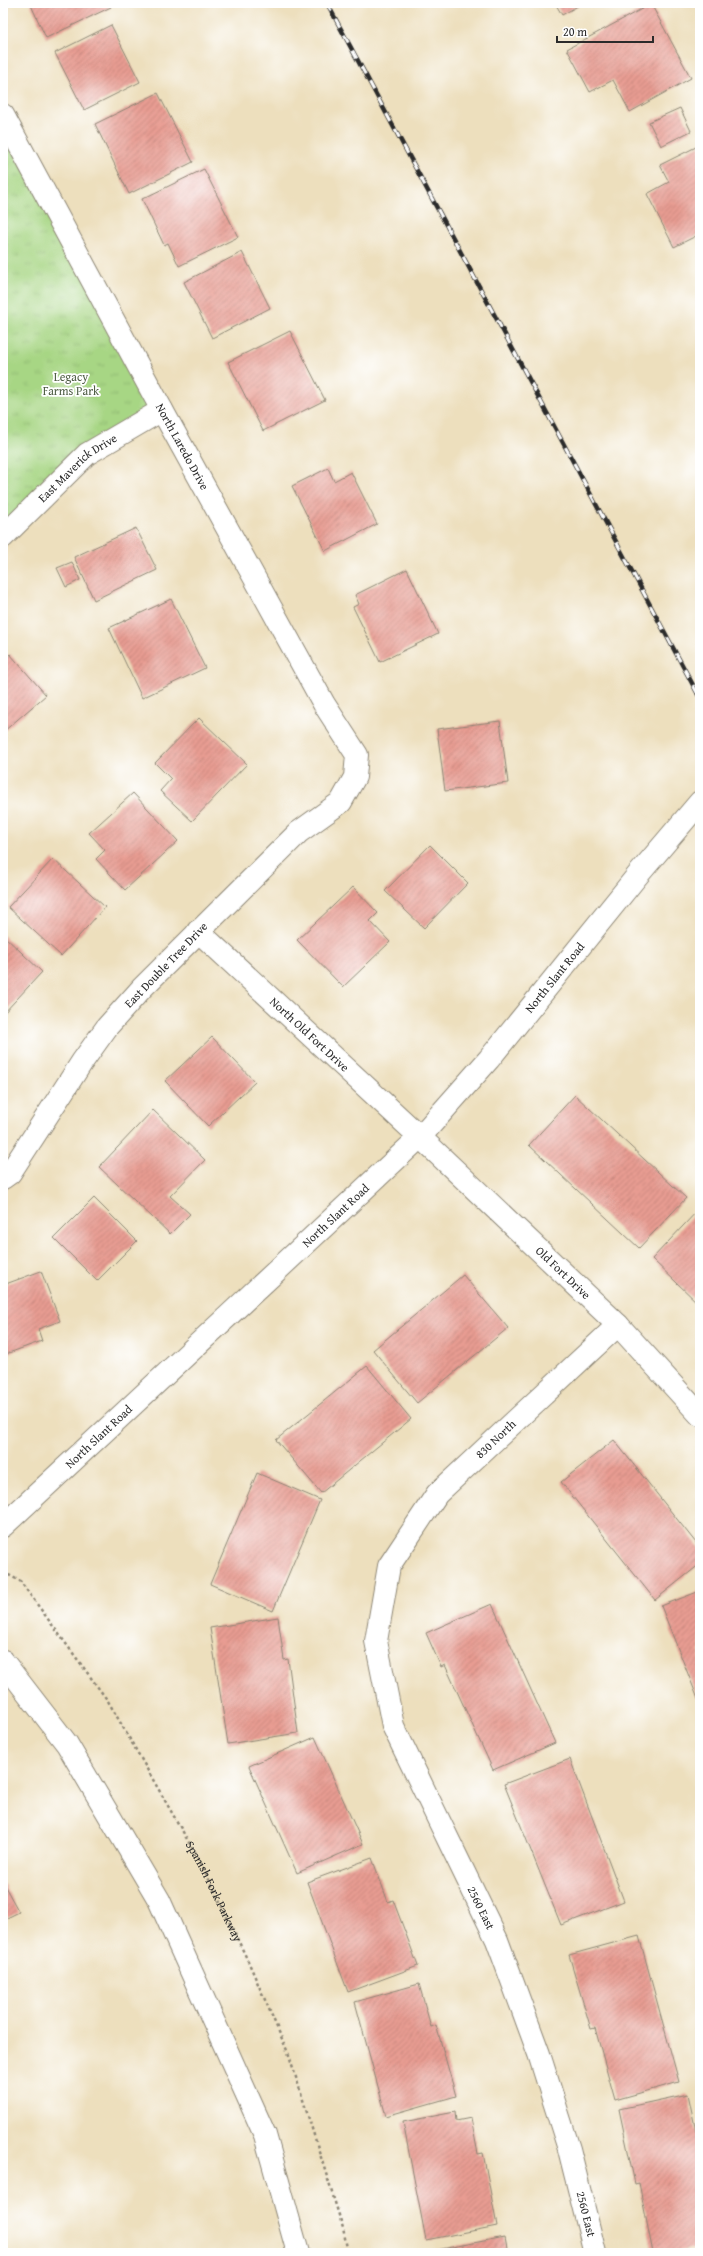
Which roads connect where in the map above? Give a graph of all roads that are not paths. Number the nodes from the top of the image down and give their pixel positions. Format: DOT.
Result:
graph roads {
  1 [pos="3,115"];
  2 [pos="162,410"];
  3 [pos="3,537"];
  4 [pos="355,777"];
  5 [pos="700,802"];
  6 [pos="198,931"];
  7 [pos="420,1137"];
  8 [pos="3,1178"];
  9 [pos="618,1325"];
  10 [pos="700,1415"];
  11 [pos="3,1526"];
  12 [pos="389,1566"];
  13 [pos="3,1661"];
  14 [pos="298,2253"];
  15 [pos="595,2253"];
  1 -- 2 [label="street, North Laredo Drive"];
  2 -- 3 [label="street, East Maverick Drive"];
  2 -- 4 [label="street, North Laredo Drive"];
  4 -- 6 [label="street, East Double Tree Drive"];
  5 -- 7 [label="street, North Slant Road"];
  6 -- 7 [label="street, North Old Fort Drive"];
  6 -- 8 [label="street, East Double Tree Drive"];
  7 -- 9 [label="street, Old Fort Drive"];
  7 -- 11 [label="street, North Slant Road"];
  9 -- 10 [label="street, Old Fort Drive"];
  9 -- 12 [label="street, 830 North"];
  12 -- 15 [label="street, 2560 East"];
  13 -- 14 [label="street"];
}
